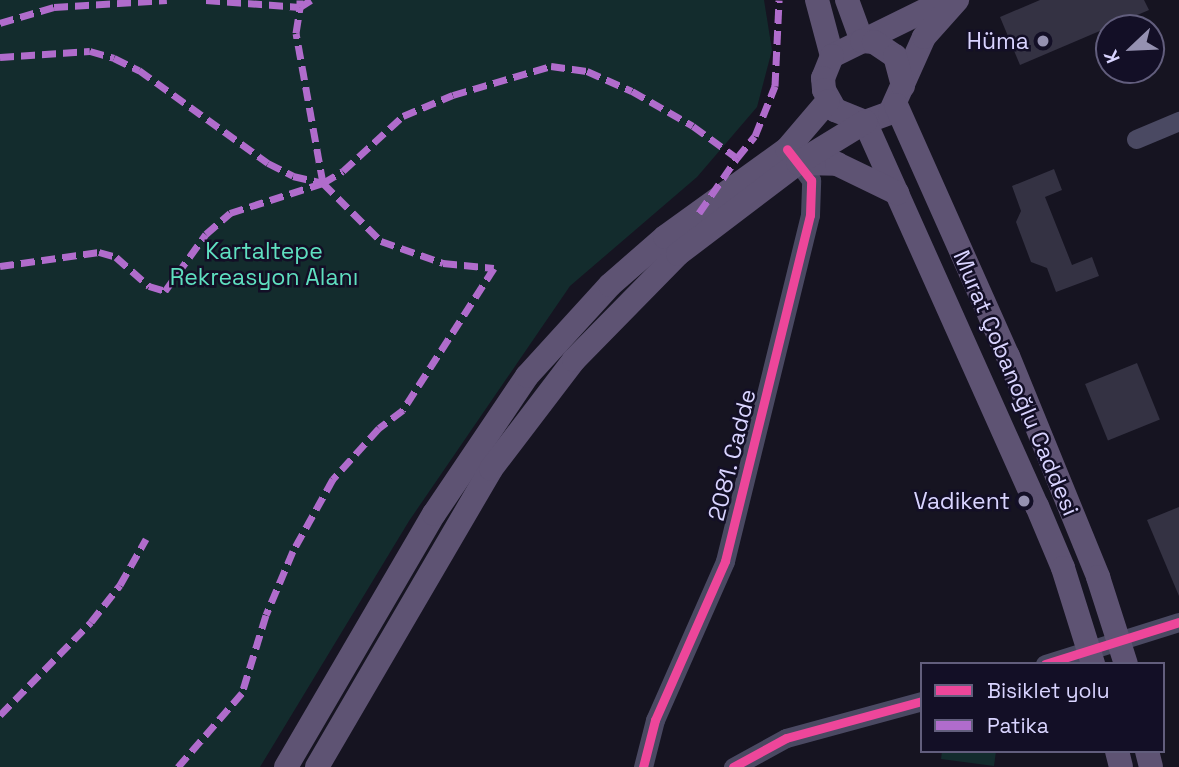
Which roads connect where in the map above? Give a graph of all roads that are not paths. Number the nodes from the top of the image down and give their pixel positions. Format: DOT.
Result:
graph roads {
  1 [pos="817,0"];
  2 [pos="847,0"];
  3 [pos="946,0"];
  4 [pos="957,0"];
  5 [pos="862,41"];
  6 [pos="832,56"];
  7 [pos="899,99"];
  8 [pos="828,101"];
  9 [pos="1179,121"];
  10 [pos="865,122"];
  11 [pos="1136,139"];
  12 [pos="792,156"];
  13 [pos="897,193"];
  14 [pos="1179,622"];
  15 [pos="1122,652"];
  16 [pos="1091,657"];
  17 [pos="1058,662"];
  18 [pos="920,702"];
  19 [pos="285,767"];
  20 [pos="317,767"];
  21 [pos="643,767"];
  22 [pos="733,767"];
  1 -- 6 [label="main road"];
  2 -- 5 [label="main road"];
  3 -- 5 [label="main road"];
  4 -- 7 [label="main road"];
  5 -- 6 [label="main road"];
  5 -- 7 [label="main road"];
  6 -- 8 [label="main road"];
  7 -- 10 [label="main road"];
  7 -- 15 [label="main road, Murat Çobanoğlu Caddesi"];
  8 -- 10 [label="main road"];
  8 -- 12 [label="main road"];
  9 -- 11 [label="street"];
  10 -- 12 [label="main road"];
  10 -- 13 [label="main road, Murat Çobanoğlu Caddesi"];
  12 -- 13 [label="main road"];
  12 -- 19 [label="main road"];
  12 -- 20 [label="main road"];
  12 -- 21 [label="street, 2081. Cadde"];
  13 -- 16 [label="main road, Murat Çobanoğlu Caddesi"];
  14 -- 15 [label="street"];
  15 -- 16 [label="street"];
  16 -- 17 [label="street"];
  18 -- 22 [label="street"];
}
